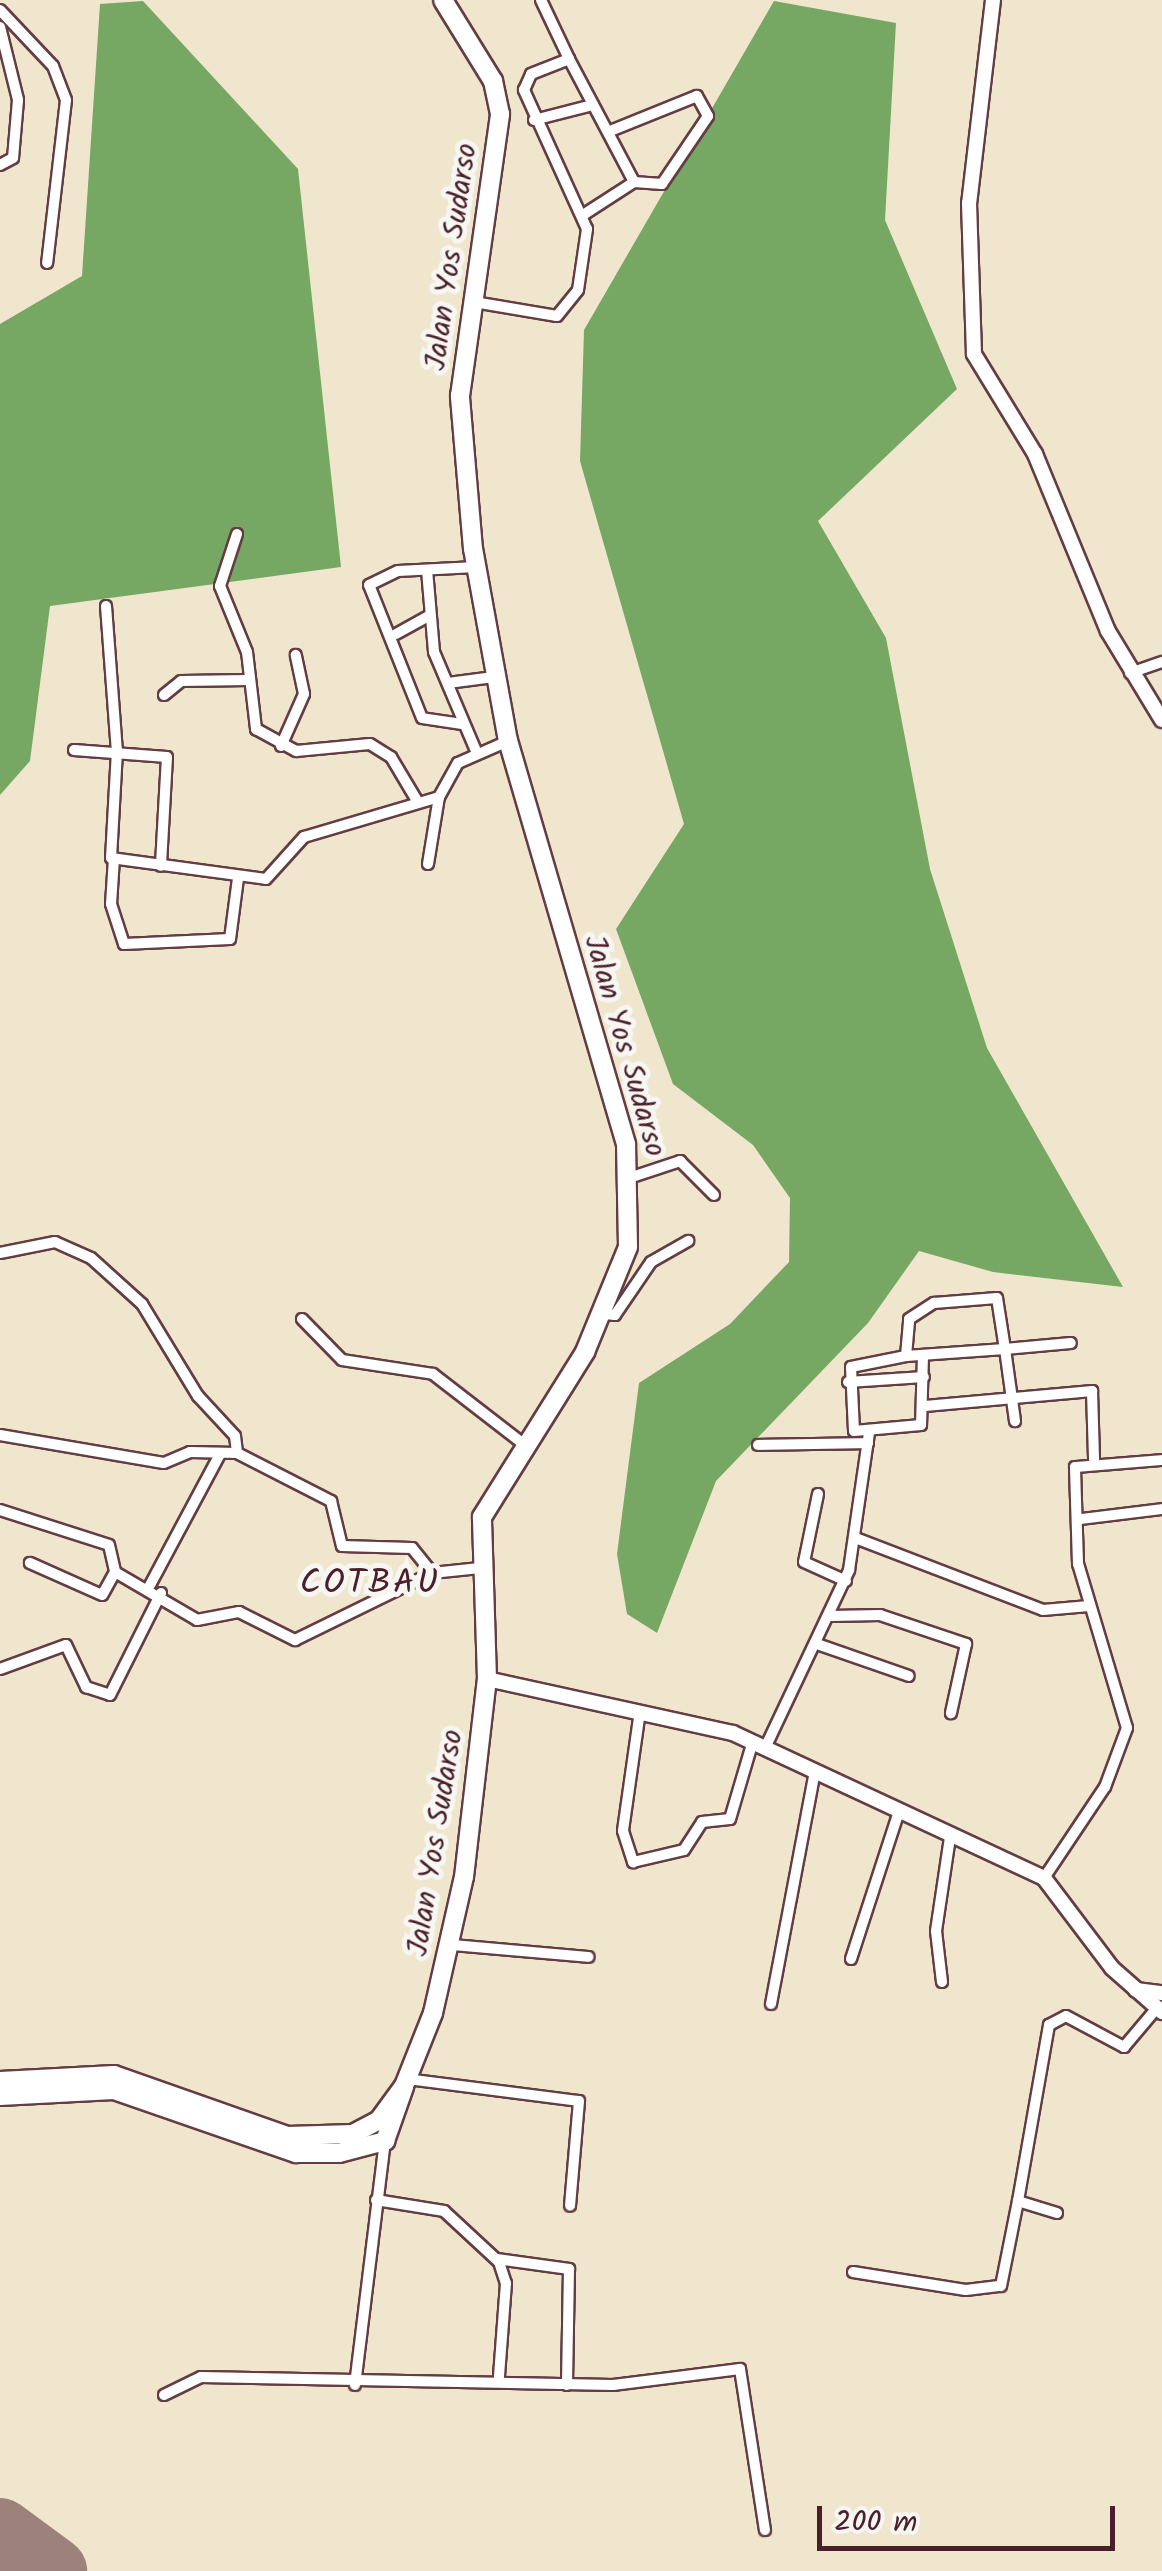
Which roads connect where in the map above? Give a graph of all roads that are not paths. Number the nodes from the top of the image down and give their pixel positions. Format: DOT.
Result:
graph roads {
  1 [pos="443,0"];
  2 [pos="541,0"];
  3 [pos="994,0"];
  4 [pos="0,10"];
  5 [pos="0,27"];
  6 [pos="569,59"];
  7 [pos="593,105"];
  8 [pos="525,108"];
  9 [pos="500,114"];
  10 [pos="534,120"];
  11 [pos="608,132"];
  12 [pos="0,165"];
  13 [pos="634,182"];
  14 [pos="583,215"];
  15 [pos="46,264"];
  16 [pos="474,302"];
  17 [pos="237,534"];
  18 [pos="476,567"];
  19 [pos="427,570"];
  20 [pos="106,606"];
  21 [pos="429,614"];
  22 [pos="396,634"];
  23 [pos="296,655"];
  24 [pos="1162,662"];
  25 [pos="1130,672"];
  26 [pos="494,677"];
  27 [pos="249,680"];
  28 [pos="448,684"];
  29 [pos="164,695"];
  30 [pos="1162,720"];
  31 [pos="462,724"];
  32 [pos="508,742"];
  33 [pos="281,746"];
  34 [pos="74,750"];
  35 [pos="117,751"];
  36 [pos="476,751"];
  37 [pos="439,797"];
  38 [pos="416,799"];
  39 [pos="114,858"];
  40 [pos="428,864"];
  41 [pos="161,866"];
  42 [pos="238,878"];
  43 [pos="632,1177"];
  44 [pos="714,1195"];
  45 [pos="688,1241"];
  46 [pos="0,1254"];
  47 [pos="605,1314"];
  48 [pos="302,1319"];
  49 [pos="1071,1342"];
  50 [pos="1005,1350"];
  51 [pos="923,1355"];
  52 [pos="906,1356"];
  53 [pos="924,1377"];
  54 [pos="848,1382"];
  55 [pos="1011,1397"];
  56 [pos="924,1406"];
  57 [pos="1015,1420"];
  58 [pos="0,1434"];
  59 [pos="869,1438"];
  60 [pos="521,1442"];
  61 [pos="758,1444"];
  62 [pos="236,1453"];
  63 [pos="220,1454"];
  64 [pos="1094,1460"];
  65 [pos="1162,1460"];
  66 [pos="818,1494"];
  67 [pos="1162,1509"];
  68 [pos="0,1510"];
  69 [pos="1081,1518"];
  70 [pos="858,1539"];
  71 [pos="30,1563"];
  72 [pos="480,1568"];
  73 [pos="115,1572"];
  74 [pos="432,1573"];
  75 [pos="846,1582"];
  76 [pos="149,1587"];
  77 [pos="161,1593"];
  78 [pos="1090,1606"];
  79 [pos="830,1616"];
  80 [pos="818,1644"];
  81 [pos="0,1669"];
  82 [pos="910,1676"];
  83 [pos="487,1679"];
  84 [pos="640,1712"];
  85 [pos="951,1712"];
  86 [pos="759,1744"];
  87 [pos="814,1776"];
  88 [pos="898,1814"];
  89 [pos="950,1836"];
  90 [pos="1044,1878"];
  91 [pos="452,1945"];
  92 [pos="588,1957"];
  93 [pos="850,1958"];
  94 [pos="942,1982"];
  95 [pos="772,2004"];
  96 [pos="1160,2004"];
  97 [pos="0,2081"];
  98 [pos="405,2083"];
  99 [pos="0,2096"];
  100 [pos="385,2142"];
  101 [pos="376,2200"];
  102 [pos="1018,2201"];
  103 [pos="570,2206"];
  104 [pos="1057,2212"];
  105 [pos="497,2259"];
  106 [pos="852,2272"];
  107 [pos="499,2377"];
  108 [pos="356,2385"];
  109 [pos="567,2385"];
  110 [pos="164,2396"];
  111 [pos="765,2530"];
  1 -- 9 [label="highway, Jalan Yos Sudarso"];
  2 -- 6 [label="street"];
  3 -- 25 [label="street"];
  4 -- 15 [label="street"];
  5 -- 12 [label="street"];
  6 -- 7 [label="street"];
  6 -- 8 [label="street"];
  7 -- 10 [label="street"];
  7 -- 11 [label="street"];
  8 -- 9 [label="street"];
  8 -- 10 [label="street"];
  9 -- 16 [label="highway, Jalan Yos Sudarso"];
  10 -- 14 [label="street"];
  11 -- 13 [label="street"];
  11 -- 13 [label="street"];
  13 -- 14 [label="street"];
  14 -- 16 [label="street"];
  16 -- 18 [label="highway, Jalan Yos Sudarso"];
  17 -- 27 [label="street"];
  18 -- 19 [label="street"];
  18 -- 26 [label="highway, Jalan Yos Sudarso"];
  19 -- 21 [label="street"];
  19 -- 22 [label="street"];
  20 -- 35 [label="street"];
  21 -- 22 [label="street"];
  21 -- 28 [label="street"];
  22 -- 31 [label="street"];
  23 -- 33 [label="street"];
  24 -- 25 [label="street"];
  25 -- 30 [label="street"];
  26 -- 28 [label="street"];
  26 -- 32 [label="highway, Jalan Yos Sudarso"];
  27 -- 29 [label="street"];
  27 -- 33 [label="street"];
  28 -- 31 [label="street"];
  31 -- 36 [label="street"];
  32 -- 36 [label="street"];
  32 -- 43 [label="highway, Jalan Yos Sudarso"];
  33 -- 38 [label="street"];
  34 -- 35 [label="street"];
  35 -- 39 [label="street"];
  35 -- 41 [label="street"];
  36 -- 37 [label="street"];
  37 -- 38 [label="street"];
  37 -- 40 [label="street"];
  38 -- 42 [label="street"];
  39 -- 41 [label="street"];
  39 -- 42 [label="street"];
  41 -- 42 [label="street"];
  43 -- 44 [label="street"];
  43 -- 47 [label="highway, Jalan Yos Sudarso"];
  45 -- 47 [label="street"];
  46 -- 62 [label="street"];
  47 -- 60 [label="highway, Jalan Yos Sudarso"];
  48 -- 60 [label="street"];
  49 -- 50 [label="street"];
  50 -- 51 [label="street"];
  50 -- 52 [label="street"];
  50 -- 55 [label="street"];
  51 -- 52 [label="street"];
  51 -- 53 [label="street"];
  52 -- 54 [label="street"];
  53 -- 54 [label="street"];
  53 -- 56 [label="street"];
  54 -- 59 [label="street"];
  55 -- 56 [label="street"];
  55 -- 57 [label="street"];
  55 -- 64 [label="street"];
  56 -- 59 [label="street"];
  58 -- 63 [label="street"];
  59 -- 61 [label="street"];
  59 -- 70 [label="street"];
  60 -- 72 [label="highway, Jalan Yos Sudarso"];
  62 -- 63 [label="street"];
  62 -- 74 [label="street"];
  63 -- 76 [label="street"];
  64 -- 65 [label="street"];
  64 -- 69 [label="street"];
  66 -- 75 [label="street"];
  67 -- 69 [label="street"];
  68 -- 73 [label="street"];
  69 -- 78 [label="street"];
  70 -- 75 [label="street"];
  70 -- 78 [label="street"];
  71 -- 73 [label="street"];
  72 -- 74 [label="street"];
  72 -- 83 [label="highway, Jalan Yos Sudarso"];
  73 -- 76 [label="street"];
  74 -- 77 [label="street"];
  75 -- 79 [label="street"];
  76 -- 77 [label="street"];
  77 -- 81 [label="street"];
  78 -- 90 [label="street"];
  79 -- 80 [label="street"];
  79 -- 85 [label="street"];
  80 -- 82 [label="street"];
  80 -- 86 [label="street"];
  83 -- 84 [label="street"];
  83 -- 91 [label="highway, Jalan Yos Sudarso"];
  84 -- 86 [label="street"];
  84 -- 86 [label="street"];
  86 -- 87 [label="street"];
  87 -- 88 [label="street"];
  87 -- 95 [label="street"];
  88 -- 89 [label="street"];
  88 -- 93 [label="street"];
  89 -- 90 [label="street"];
  89 -- 94 [label="street"];
  90 -- 96 [label="street"];
  91 -- 92 [label="street"];
  91 -- 98 [label="highway, Jalan Yos Sudarso"];
  96 -- 102 [label="street"];
  97 -- 98 [label="highway, Jalan Yos Sudarso"];
  98 -- 100 [label="highway, Jalan Yos Sudarso"];
  98 -- 103 [label="street"];
  99 -- 100 [label="highway"];
  100 -- 101 [label="street"];
  101 -- 105 [label="street"];
  101 -- 108 [label="street"];
  102 -- 104 [label="street"];
  102 -- 106 [label="street"];
  105 -- 107 [label="street"];
  105 -- 109 [label="street"];
  107 -- 108 [label="street"];
  107 -- 109 [label="street"];
  108 -- 110 [label="street"];
  109 -- 111 [label="street"];
}
